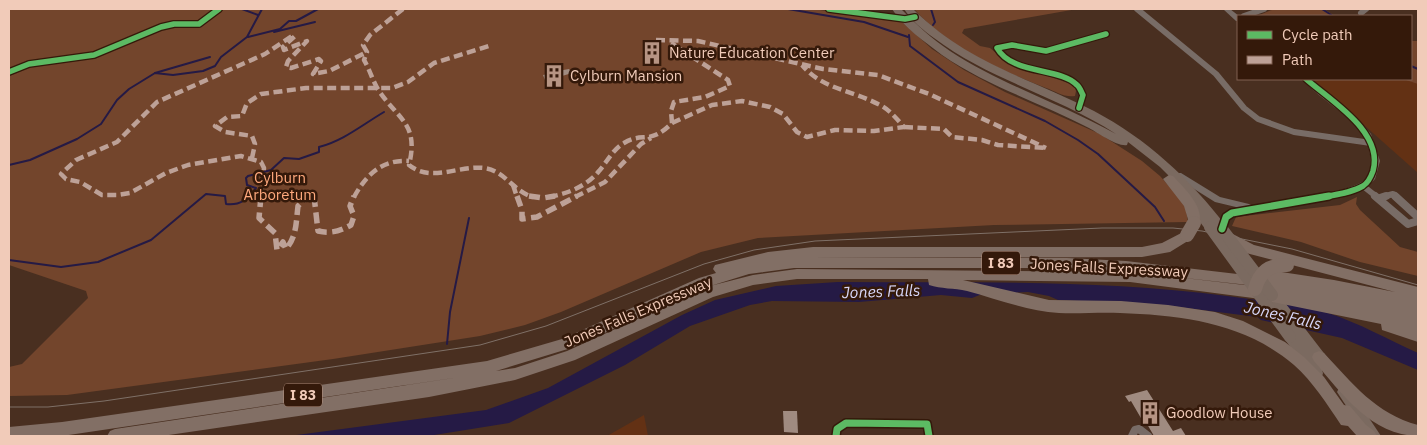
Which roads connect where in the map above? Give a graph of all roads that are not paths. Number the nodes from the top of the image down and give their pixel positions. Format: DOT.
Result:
graph roads {
  1 [pos="829,9"];
  2 [pos="896,9"];
  3 [pos="908,9"];
  4 [pos="1137,9"];
  5 [pos="1226,9"];
  6 [pos="1264,9"];
  7 [pos="1366,9"];
  8 [pos="1361,13"];
  9 [pos="1247,15"];
  10 [pos="910,18"];
  11 [pos="1237,18"];
  12 [pos="1106,34"];
  13 [pos="1307,80"];
  14 [pos="1079,108"];
  15 [pos="1372,143"];
  16 [pos="1170,175"];
  17 [pos="1363,186"];
  18 [pos="1380,198"];
  19 [pos="1255,207"];
  20 [pos="1418,217"];
  21 [pos="1418,221"];
  22 [pos="1220,231"];
  23 [pos="1286,262"];
  24 [pos="1126,266"];
  25 [pos="837,273"];
  26 [pos="1256,283"];
  27 [pos="1418,293"];
  28 [pos="1418,303"];
  29 [pos="1322,305"];
  30 [pos="1418,314"];
  31 [pos="1418,325"];
  32 [pos="593,332"];
  33 [pos="1418,336"];
  34 [pos="1319,357"];
  35 [pos="1324,383"];
  36 [pos="1346,420"];
  37 [pos="836,432"];
  38 [pos="1418,432"];
  39 [pos="9,434"];
  40 [pos="115,436"];
  41 [pos="929,436"];
  42 [pos="1132,436"];
  43 [pos="1148,436"];
  44 [pos="1357,436"];
  45 [pos="1369,436"];
  46 [pos="1374,436"];
  1 -- 10 [label="street"];
  2 -- 10 [label="main road"];
  3 -- 10 [label="main road"];
  4 -- 15 [label="street"];
  5 -- 11 [label="street"];
  6 -- 9 [label="street"];
  7 -- 8 [label="street"];
  10 -- 14 [label="main road"];
  10 -- 16 [label="main road"];
  12 -- 14 [label="street"];
  13 -- 15 [label="street"];
  14 -- 16 [label="main road"];
  15 -- 17 [label="street"];
  16 -- 19 [label="street"];
  16 -- 22 [label="main road"];
  16 -- 32 [label="highway, bridge"];
  17 -- 18 [label="street"];
  17 -- 19 [label="street"];
  18 -- 20 [label="street"];
  18 -- 21 [label="street"];
  19 -- 22 [label="street"];
  22 -- 23 [label="highway"];
  22 -- 26 [label="main road, bridge"];
  22 -- 26 [label="main road, bridge"];
  23 -- 26 [label="highway, bridge"];
  23 -- 27 [label="highway"];
  24 -- 28 [label="highway"];
  24 -- 30 [label="highway, Jones Falls Expressway / I 83"];
  24 -- 32 [label="highway, Jones Falls Expressway / I 83"];
  25 -- 29 [label="highway, Jones Falls Expressway / I 83"];
  25 -- 36 [label="highway"];
  25 -- 40 [label="highway, Jones Falls Expressway / I 83"];
  26 -- 34 [label="main road, bridge"];
  26 -- 35 [label="main road, bridge"];
  29 -- 31 [label="highway, Jones Falls Expressway / I 83"];
  29 -- 33 [label="highway"];
  32 -- 39 [label="highway, Jones Falls Expressway / I 83"];
  34 -- 38 [label="highway"];
  34 -- 46 [label="main road"];
  35 -- 36 [label="main road"];
  35 -- 45 [label="highway"];
  36 -- 44 [label="main road"];
  37 -- 41 [label="street"];
  42 -- 43 [label="street"];
}
